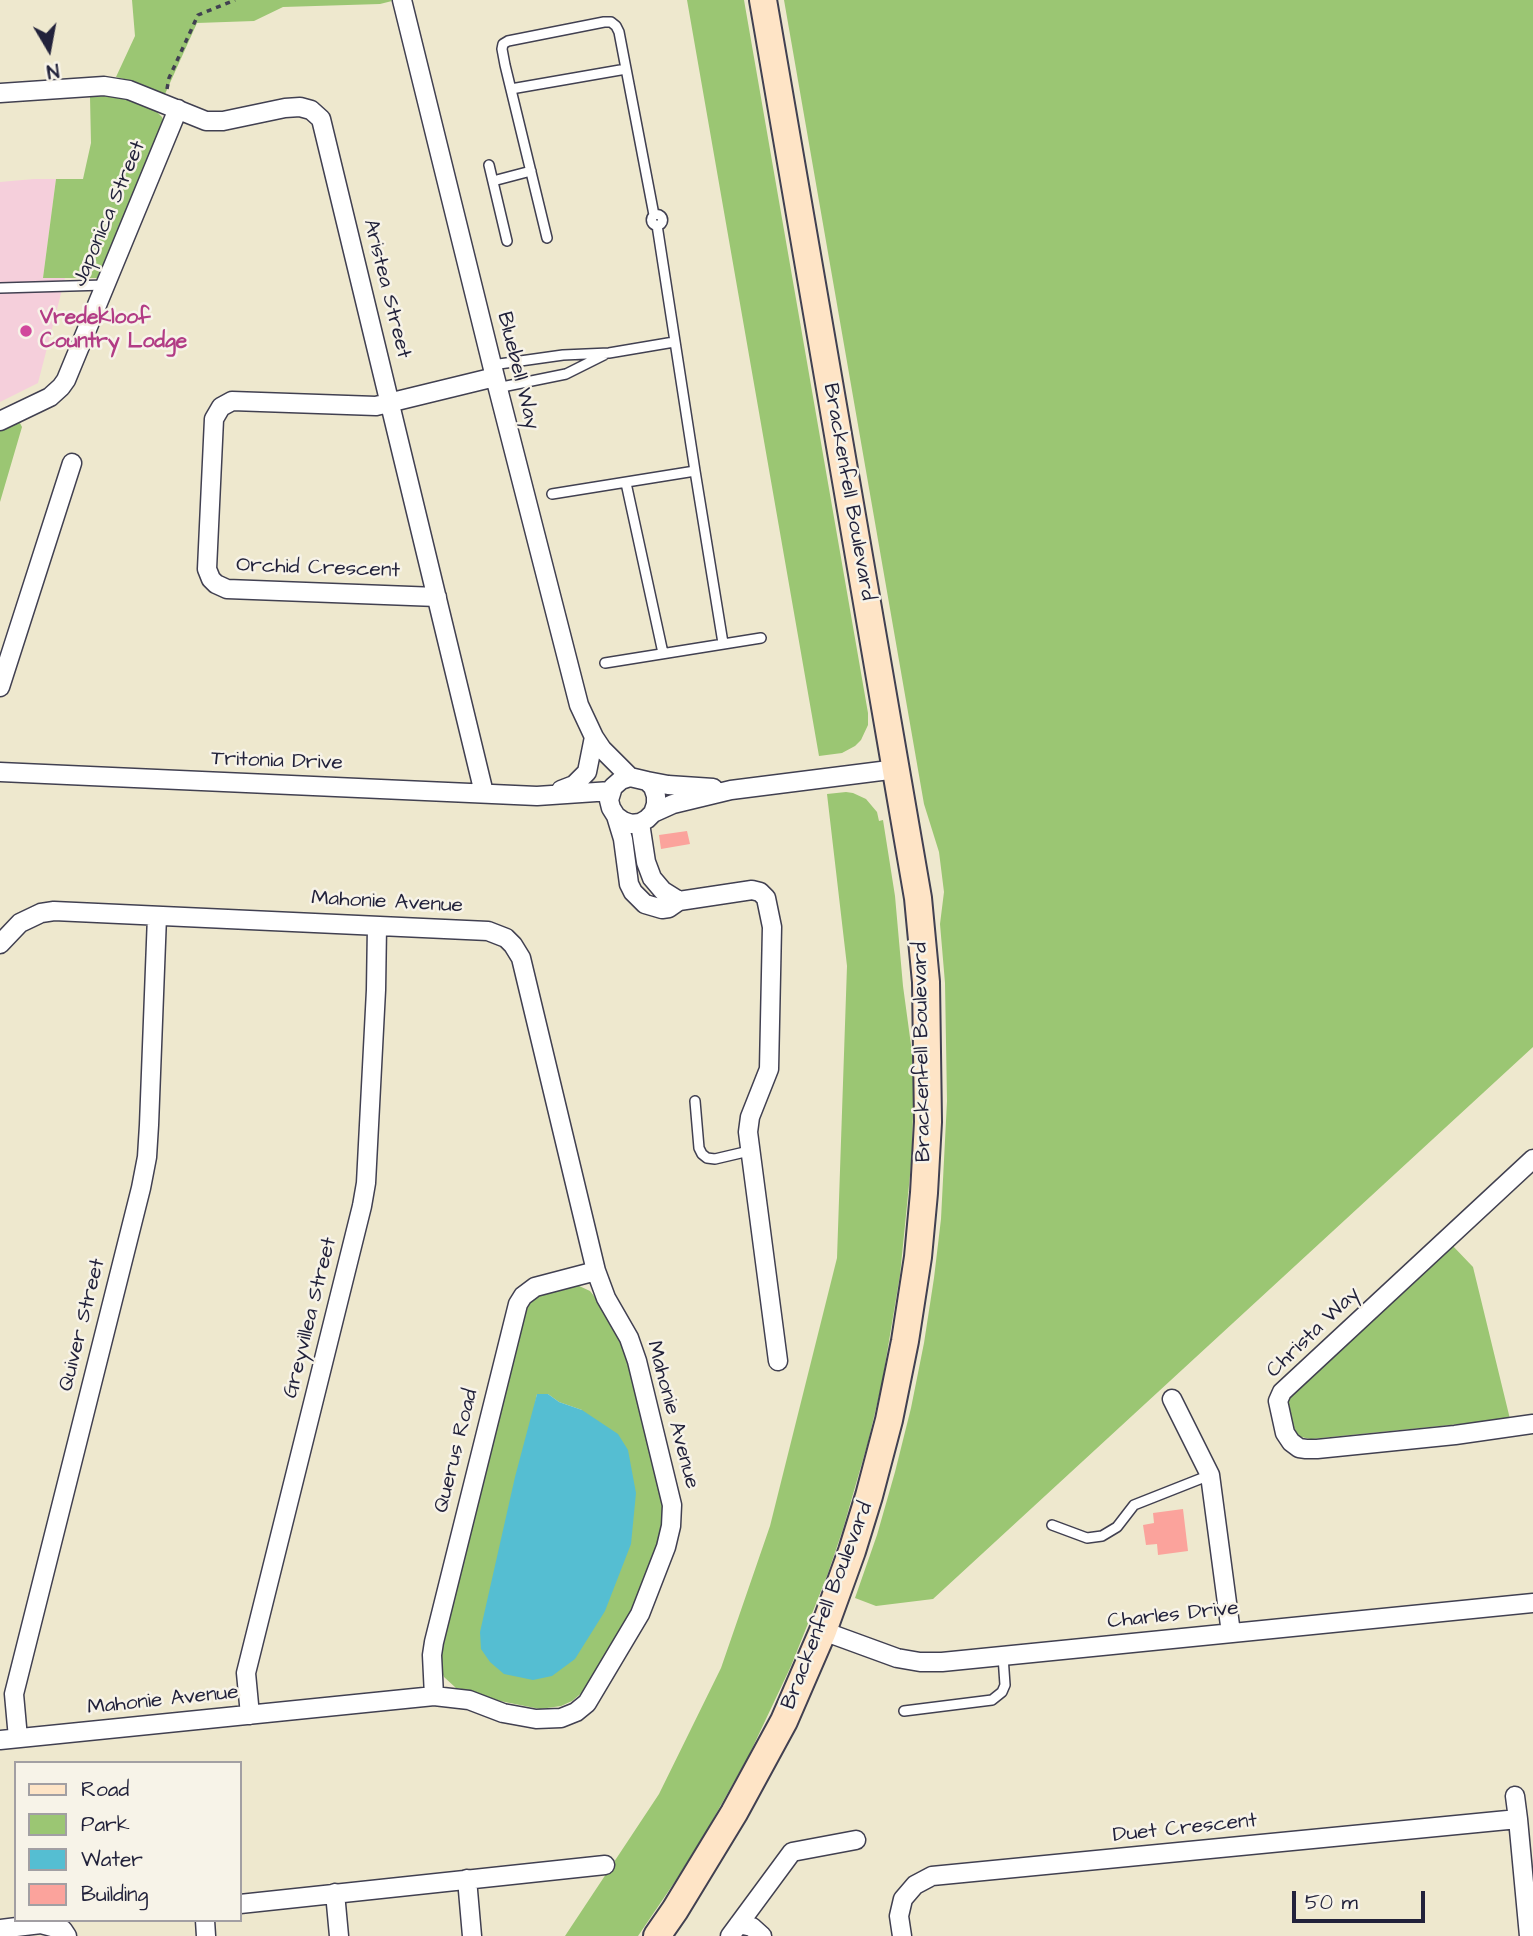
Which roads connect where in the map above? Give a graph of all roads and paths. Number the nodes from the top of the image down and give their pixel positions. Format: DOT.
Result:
graph roads {
  1 [pos="235,0"];
  2 [pos="402,0"];
  3 [pos="763,0"];
  4 [pos="626,69"];
  5 [pos="511,89"];
  6 [pos="0,93"];
  7 [pos="171,107"];
  8 [pos="489,165"];
  9 [pos="531,171"];
  10 [pos="493,181"];
  11 [pos="547,238"];
  12 [pos="507,241"];
  13 [pos="105,285"];
  14 [pos="0,288"];
  15 [pos="674,342"];
  16 [pos="609,353"];
  17 [pos="495,377"];
  18 [pos="390,403"];
  19 [pos="0,421"];
  20 [pos="72,463"];
  21 [pos="695,471"];
  22 [pos="626,483"];
  23 [pos="552,494"];
  24 [pos="437,597"];
  25 [pos="761,638"];
  26 [pos="723,643"];
  27 [pos="663,653"];
  28 [pos="605,663"];
  29 [pos="0,687"];
  30 [pos="598,743"];
  31 [pos="897,769"];
  32 [pos="0,772"];
  33 [pos="638,779"];
  34 [pos="731,790"];
  35 [pos="484,793"];
  36 [pos="544,796"];
  37 [pos="613,801"];
  38 [pos="646,818"];
  39 [pos="679,901"];
  40 [pos="157,916"];
  41 [pos="377,926"];
  42 [pos="0,944"];
  43 [pos="695,1101"];
  44 [pos="750,1151"];
  45 [pos="1533,1158"];
  46 [pos="596,1271"];
  47 [pos="778,1360"];
  48 [pos="1172,1399"];
  49 [pos="1533,1424"];
  50 [pos="1210,1475"];
  51 [pos="1052,1525"];
  52 [pos="1533,1603"];
  53 [pos="823,1630"];
  54 [pos="1231,1633"];
  55 [pos="1003,1656"];
  56 [pos="434,1696"];
  57 [pos="904,1711"];
  58 [pos="250,1715"];
  59 [pos="19,1738"];
  60 [pos="0,1740"];
  61 [pos="1515,1796"];
  62 [pos="1518,1819"];
  63 [pos="856,1840"];
  64 [pos="605,1865"];
  65 [pos="467,1879"];
  66 [pos="335,1893"];
  67 [pos="242,1904"];
  68 [pos="0,1929"];
  69 [pos="735,1930"];
  70 [pos="68,1936"];
  71 [pos="339,1936"];
  72 [pos="472,1936"];
  73 [pos="657,1936"];
  74 [pos="762,1936"];
  75 [pos="902,1936"];
  76 [pos="1529,1936"];
  1 -- 7 [label="path"];
  2 -- 17 [label="street, Bluebell Way"];
  3 -- 31 [label="street, Brackenfell Boulevard"];
  4 -- 5 [label="lane"];
  4 -- 5 [label="lane"];
  4 -- 15 [label="lane"];
  5 -- 9 [label="lane"];
  6 -- 7 [label="street, Aristea Street"];
  7 -- 13 [label="street, Japonica Street"];
  7 -- 18 [label="street, Aristea Street"];
  8 -- 10 [label="lane"];
  9 -- 10 [label="lane"];
  9 -- 11 [label="lane"];
  10 -- 12 [label="lane"];
  13 -- 14 [label="lane"];
  13 -- 19 [label="street, Japonica Street"];
  15 -- 16 [label="lane"];
  15 -- 21 [label="lane"];
  16 -- 17 [label="lane"];
  16 -- 17 [label="lane"];
  17 -- 18 [label="street, Orchid Crescent"];
  17 -- 30 [label="street, Bluebell Way"];
  18 -- 24 [label="street, Aristea Street"];
  18 -- 24 [label="street, Orchid Crescent"];
  20 -- 29 [label="street"];
  21 -- 22 [label="lane"];
  21 -- 26 [label="lane"];
  22 -- 23 [label="lane"];
  22 -- 27 [label="lane"];
  24 -- 35 [label="street, Aristea Street"];
  25 -- 26 [label="lane"];
  26 -- 27 [label="lane"];
  27 -- 28 [label="lane"];
  30 -- 33 [label="street"];
  30 -- 36 [label="street"];
  30 -- 37 [label="street"];
  31 -- 34 [label="street"];
  31 -- 53 [label="street, Brackenfell Boulevard"];
  32 -- 35 [label="street, Tritonia Drive"];
  33 -- 34 [label="street"];
  33 -- 37 [label="street"];
  33 -- 38 [label="street"];
  34 -- 38 [label="street"];
  35 -- 36 [label="street, Tritonia Drive"];
  36 -- 37 [label="street, Tritonia Drive"];
  37 -- 38 [label="street"];
  37 -- 39 [label="street"];
  38 -- 39 [label="street"];
  39 -- 44 [label="street"];
  40 -- 41 [label="street, Mahonie Avenue"];
  40 -- 42 [label="street, Mahonie Avenue"];
  40 -- 59 [label="street, Quiver Street"];
  41 -- 46 [label="street, Mahonie Avenue"];
  41 -- 58 [label="street, Greyvillea Street"];
  43 -- 44 [label="lane"];
  44 -- 47 [label="street"];
  45 -- 49 [label="street, Christa Way"];
  46 -- 56 [label="street, Querus Road"];
  46 -- 56 [label="street, Mahonie Avenue"];
  48 -- 50 [label="street"];
  50 -- 51 [label="lane"];
  50 -- 54 [label="street"];
  52 -- 54 [label="street, Charles Drive"];
  53 -- 55 [label="street, Charles Drive"];
  53 -- 73 [label="street, Brackenfell Boulevard"];
  54 -- 55 [label="street, Charles Drive"];
  55 -- 57 [label="lane"];
  56 -- 58 [label="street, Mahonie Avenue"];
  58 -- 59 [label="street, Mahonie Avenue"];
  59 -- 60 [label="street, Mahonie Avenue"];
  61 -- 62 [label="street"];
  62 -- 75 [label="street, Duet Crescent"];
  62 -- 76 [label="street"];
  63 -- 69 [label="street"];
  64 -- 65 [label="street"];
  65 -- 66 [label="street"];
  65 -- 72 [label="street"];
  66 -- 67 [label="street"];
  66 -- 71 [label="street"];
  68 -- 70 [label="street"];
  69 -- 74 [label="street"];
}
